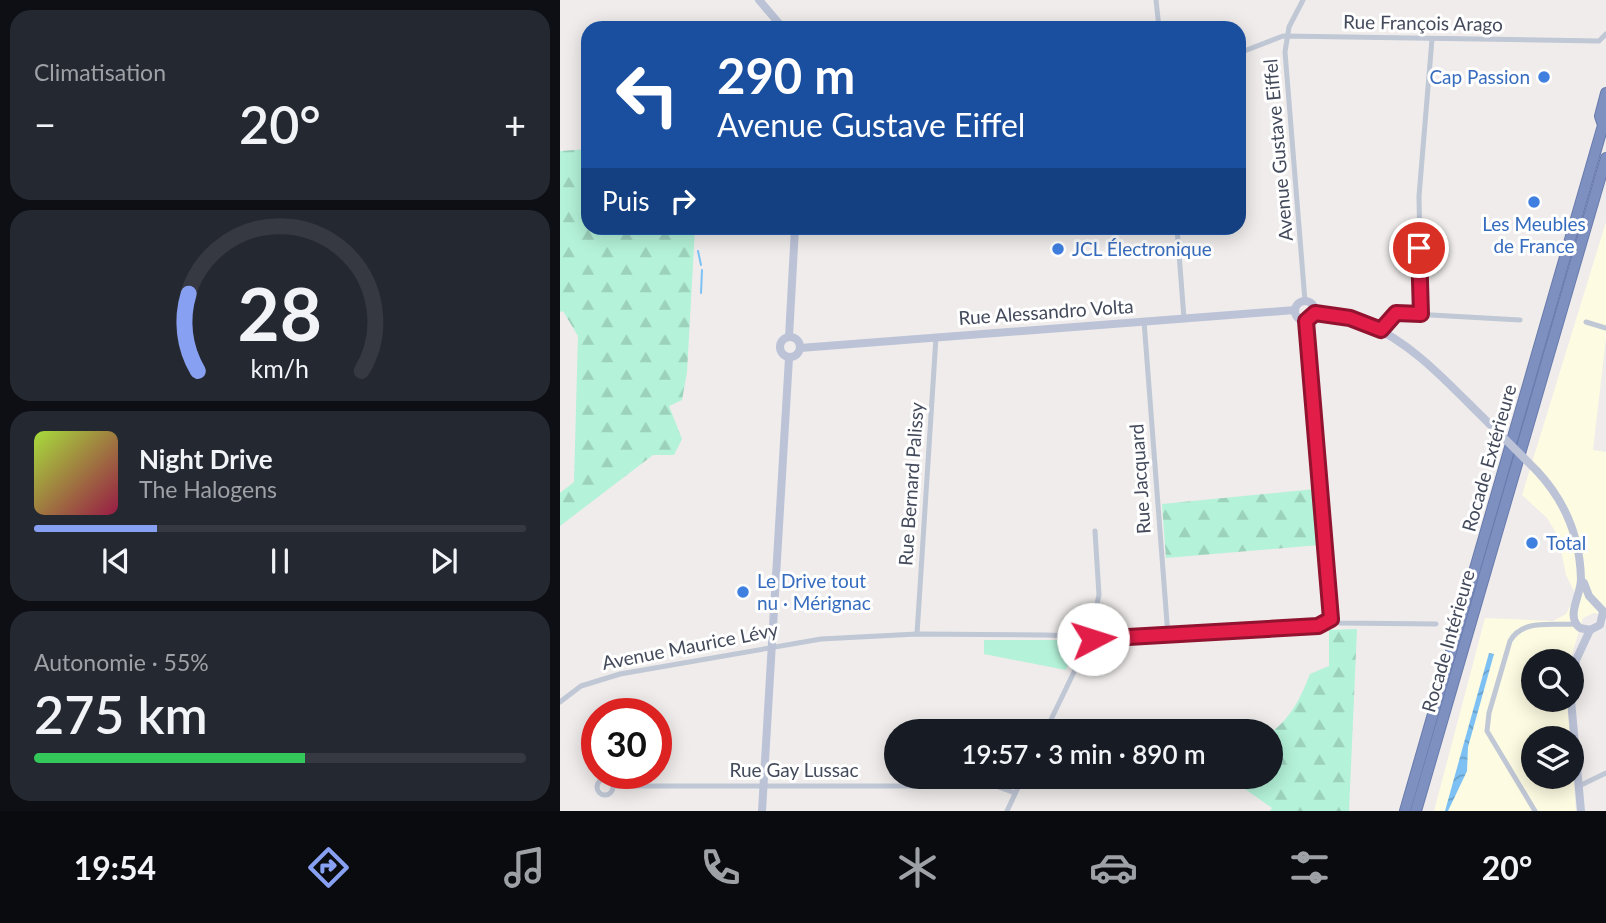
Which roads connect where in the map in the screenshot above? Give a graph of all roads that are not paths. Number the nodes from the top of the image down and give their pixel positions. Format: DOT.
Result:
graph roads {
  1 [pos="759,0"];
  2 [pos="1156,0"];
  3 [pos="1303,0"];
  4 [pos="777,21"];
  5 [pos="1158,21"];
  6 [pos="1606,34"];
  7 [pos="1287,36"];
  8 [pos="1432,39"];
  9 [pos="1246,51"];
  10 [pos="1606,93"];
  11 [pos="1604,120"];
  12 [pos="1606,158"];
  13 [pos="798,235"];
  14 [pos="1178,235"];
  15 [pos="1305,301"];
  16 [pos="1295,310"];
  17 [pos="1315,313"];
  18 [pos="1421,314"];
  19 [pos="1184,318"];
  20 [pos="1520,320"];
  21 [pos="1144,321"];
  22 [pos="1306,321"];
  23 [pos="1586,322"];
  24 [pos="1606,328"];
  25 [pos="1381,330"];
  26 [pos="789,337"];
  27 [pos="936,337"];
  28 [pos="800,348"];
  29 [pos="789,358"];
  30 [pos="1095,531"];
  31 [pos="1581,573"];
  32 [pos="1595,601"];
  33 [pos="1577,603"];
  34 [pos="1605,613"];
  35 [pos="1572,615"];
  36 [pos="1331,619"];
  37 [pos="1436,624"];
  38 [pos="1603,624"];
  39 [pos="1565,625"];
  40 [pos="1576,625"];
  41 [pos="1590,630"];
  42 [pos="917,634"];
  43 [pos="1168,636"];
  44 [pos="1091,640"];
  45 [pos="773,646"];
  46 [pos="1576,649"];
  47 [pos="1581,649"];
  48 [pos="560,702"];
  49 [pos="1052,719"];
  50 [pos="1606,773"];
  51 [pos="1584,784"];
  52 [pos="672,786"];
  53 [pos="764,786"];
  54 [pos="1018,789"];
  55 [pos="1579,789"];
  56 [pos="1016,793"];
  57 [pos="762,811"];
  58 [pos="1007,811"];
  59 [pos="1405,811"];
  60 [pos="1416,811"];
  61 [pos="1535,811"];
  62 [pos="1581,811"];
  1 -- 4 [label="street"];
  2 -- 5 [label="street"];
  3 -- 7 [label="street, Avenue Gustave Eiffel"];
  6 -- 8 [label="street, Rue François Arago"];
  7 -- 8 [label="street, Rue François Arago"];
  7 -- 9 [label="street, Rue François Arago"];
  7 -- 15 [label="street, Avenue Gustave Eiffel"];
  8 -- 18 [label="street"];
  10 -- 11 [label="highway, Rocade Extérieure"];
  11 -- 59 [label="highway, Rocade Extérieure"];
  12 -- 60 [label="highway, Rocade Intérieure"];
  13 -- 26 [label="street"];
  14 -- 19 [label="street"];
  15 -- 16 [label="street"];
  15 -- 17 [label="street"];
  16 -- 19 [label="street, Rue Alessandro Volta"];
  16 -- 22 [label="street"];
  17 -- 22 [label="street"];
  17 -- 25 [label="street"];
  18 -- 20 [label="street"];
  18 -- 25 [label="street"];
  19 -- 21 [label="street, Rue Alessandro Volta"];
  21 -- 27 [label="street, Rue Alessandro Volta"];
  21 -- 43 [label="street, Rue Jacquard"];
  22 -- 36 [label="street"];
  23 -- 24 [label="street"];
  25 -- 31 [label="street, bridge"];
  26 -- 28 [label="street"];
  26 -- 29 [label="street"];
  27 -- 28 [label="street, Rue Alessandro Volta"];
  27 -- 42 [label="street, Rue Bernard Palissy"];
  28 -- 29 [label="street"];
  29 -- 45 [label="street"];
  30 -- 44 [label="street"];
  31 -- 32 [label="street"];
  31 -- 33 [label="street"];
  32 -- 33 [label="street"];
  32 -- 34 [label="street"];
  33 -- 35 [label="street"];
  34 -- 38 [label="street"];
  35 -- 39 [label="street"];
  35 -- 40 [label="street"];
  36 -- 37 [label="street"];
  36 -- 43 [label="street, Avenue Maurice Lévy"];
  38 -- 41 [label="street"];
  39 -- 40 [label="street"];
  39 -- 61 [label="street"];
  40 -- 41 [label="street"];
  40 -- 46 [label="street"];
  41 -- 47 [label="street"];
  42 -- 44 [label="street, Avenue Maurice Lévy"];
  42 -- 45 [label="street, Avenue Maurice Lévy"];
  43 -- 44 [label="street, Avenue Maurice Lévy"];
  44 -- 49 [label="street"];
  45 -- 48 [label="street, Avenue Maurice Lévy"];
  45 -- 53 [label="street"];
  50 -- 51 [label="street"];
  52 -- 53 [label="street, Rue Gay Lussac"];
  53 -- 56 [label="street, Rue Gay Lussac"];
  53 -- 57 [label="street"];
  54 -- 56 [label="street"];
  55 -- 62 [label="street"];
  56 -- 58 [label="street"];
}
